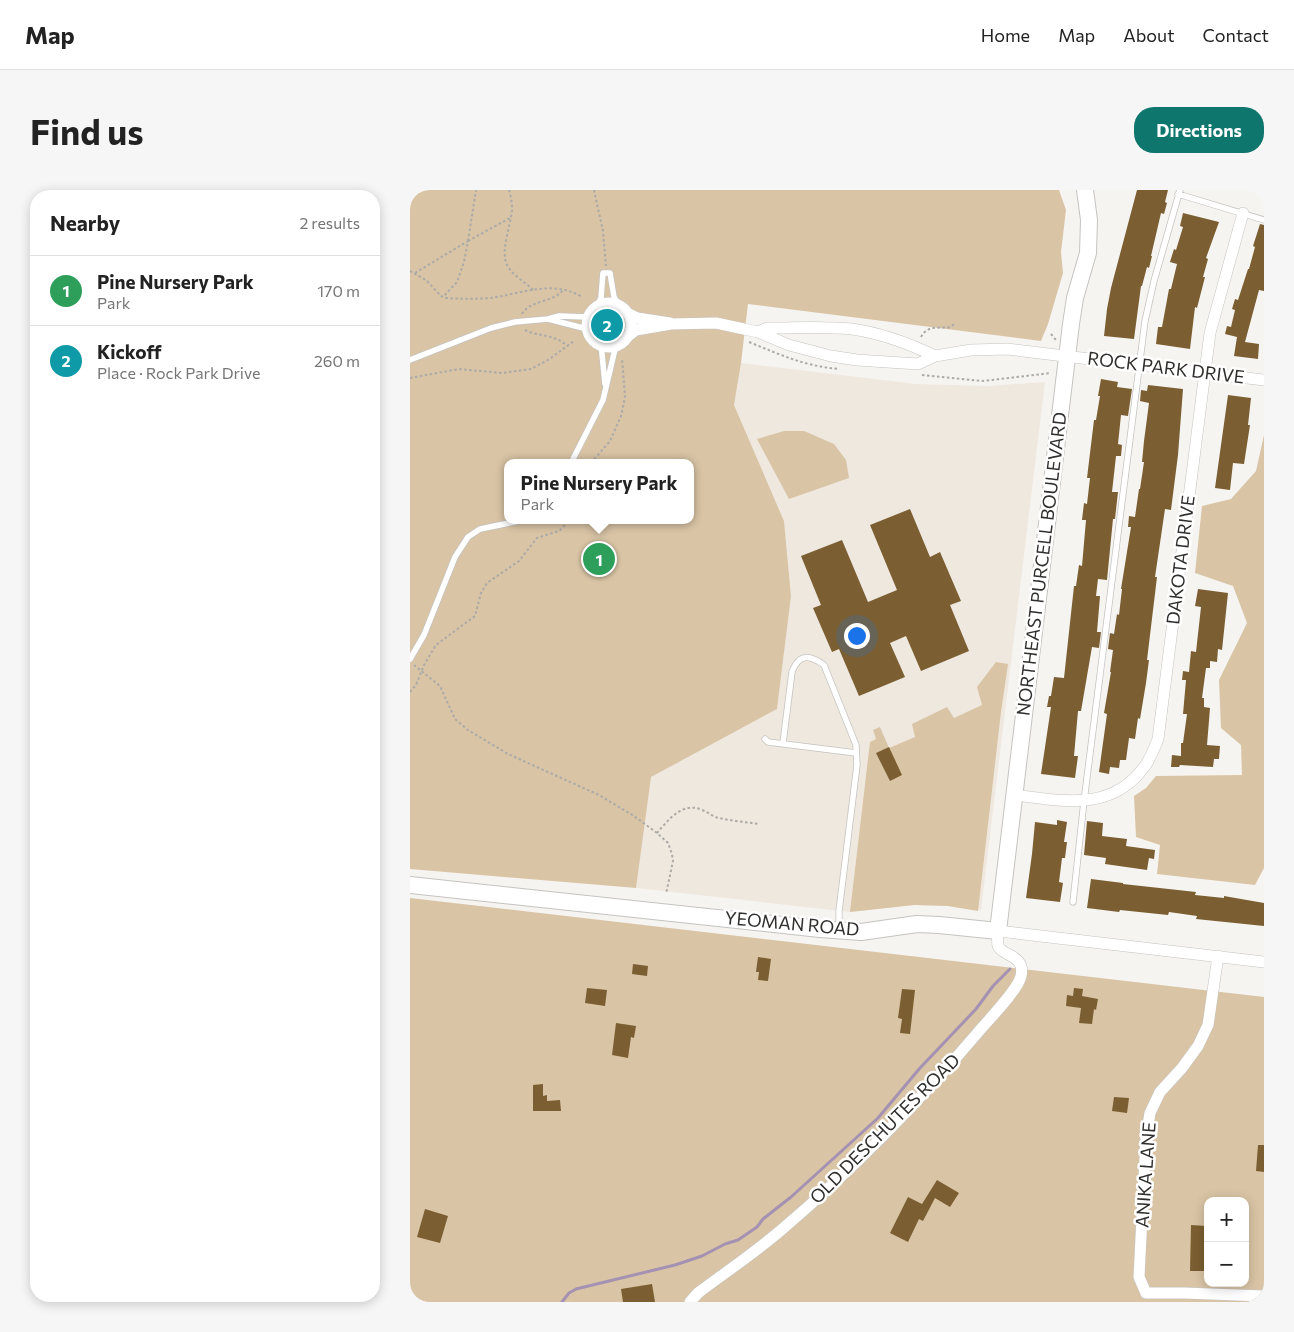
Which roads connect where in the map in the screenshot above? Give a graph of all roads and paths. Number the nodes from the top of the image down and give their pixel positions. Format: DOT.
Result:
graph roads {
  1 [pos="476,190"];
  2 [pos="510,190"];
  3 [pos="594,190"];
  4 [pos="1179,192"];
  5 [pos="1084,193"];
  6 [pos="1243,213"];
  7 [pos="511,217"];
  8 [pos="1264,220"];
  9 [pos="468,241"];
  10 [pos="410,271"];
  11 [pos="415,273"];
  12 [pos="607,273"];
  13 [pos="533,290"];
  14 [pos="443,297"];
  15 [pos="582,297"];
  16 [pos="596,307"];
  17 [pos="623,309"];
  18 [pos="588,317"];
  19 [pos="548,319"];
  20 [pos="955,323"];
  21 [pos="671,324"];
  22 [pos="587,329"];
  23 [pos="758,332"];
  24 [pos="1051,334"];
  25 [pos="627,337"];
  26 [pos="574,341"];
  27 [pos="747,341"];
  28 [pos="1058,342"];
  29 [pos="601,344"];
  30 [pos="920,344"];
  31 [pos="619,350"];
  32 [pos="935,356"];
  33 [pos="1067,356"];
  34 [pos="410,360"];
  35 [pos="1139,366"];
  36 [pos="843,370"];
  37 [pos="1054,372"];
  38 [pos="917,374"];
  39 [pos="1204,374"];
  40 [pos="410,378"];
  41 [pos="1264,380"];
  42 [pos="605,386"];
  43 [pos="573,459"];
  44 [pos="594,459"];
  45 [pos="504,524"];
  46 [pos="566,524"];
  47 [pos="410,661"];
  48 [pos="422,671"];
  49 [pos="410,692"];
  50 [pos="765,739"];
  51 [pos="783,744"];
  52 [pos="856,753"];
  53 [pos="1014,795"];
  54 [pos="1084,802"];
  55 [pos="759,824"];
  56 [pos="657,833"];
  57 [pos="410,885"];
  58 [pos="666,894"];
  59 [pos="1073,902"];
  60 [pos="839,931"];
  61 [pos="998,931"];
  62 [pos="1218,956"];
  63 [pos="1264,962"];
  64 [pos="1264,1296"];
  65 [pos="690,1302"];
  1 -- 9 [label="path"];
  2 -- 7 [label="path"];
  3 -- 12 [label="path"];
  4 -- 6 [label="lane"];
  4 -- 35 [label="lane"];
  5 -- 33 [label="street, NORTHEAST PURCELL BOULEVARD"];
  6 -- 8 [label="lane"];
  6 -- 39 [label="street, DAKOTA DRIVE"];
  7 -- 9 [label="path"];
  7 -- 13 [label="path"];
  9 -- 11 [label="path"];
  9 -- 14 [label="path"];
  10 -- 11 [label="path"];
  11 -- 14 [label="path"];
  12 -- 16 [label="lane"];
  12 -- 17 [label="lane"];
  13 -- 14 [label="path"];
  13 -- 15 [label="path"];
  16 -- 17 [label="street"];
  16 -- 18 [label="street"];
  17 -- 21 [label="street"];
  17 -- 25 [label="street"];
  18 -- 19 [label="lane"];
  18 -- 22 [label="street"];
  19 -- 22 [label="lane"];
  19 -- 34 [label="lane"];
  20 -- 30 [label="path"];
  21 -- 23 [label="street"];
  21 -- 25 [label="street"];
  22 -- 29 [label="street"];
  23 -- 32 [label="street"];
  23 -- 32 [label="street, ROCK PARK DRIVE"];
  24 -- 28 [label="path"];
  25 -- 31 [label="street"];
  26 -- 40 [label="path"];
  27 -- 36 [label="path"];
  29 -- 31 [label="street"];
  29 -- 42 [label="lane"];
  31 -- 42 [label="lane"];
  31 -- 44 [label="path"];
  32 -- 33 [label="street, ROCK PARK DRIVE"];
  33 -- 35 [label="street, ROCK PARK DRIVE"];
  33 -- 53 [label="street, NORTHEAST PURCELL BOULEVARD"];
  35 -- 39 [label="street, ROCK PARK DRIVE"];
  35 -- 54 [label="lane"];
  37 -- 38 [label="path"];
  39 -- 41 [label="street, ROCK PARK DRIVE"];
  39 -- 54 [label="street, DAKOTA DRIVE"];
  42 -- 43 [label="lane"];
  45 -- 47 [label="lane"];
  46 -- 48 [label="path"];
  47 -- 48 [label="path"];
  48 -- 49 [label="path"];
  48 -- 56 [label="path"];
  50 -- 51 [label="lane"];
  51 -- 52 [label="lane"];
  51 -- 52 [label="lane"];
  52 -- 60 [label="lane"];
  53 -- 54 [label="street, DAKOTA DRIVE"];
  53 -- 61 [label="street, NORTHEAST PURCELL BOULEVARD"];
  54 -- 59 [label="lane"];
  55 -- 56 [label="path"];
  56 -- 58 [label="path"];
  57 -- 60 [label="street, YEOMAN ROAD"];
  60 -- 61 [label="street, YEOMAN ROAD"];
  61 -- 62 [label="street, YEOMAN ROAD"];
  61 -- 65 [label="street, OLD DESCHUTES ROAD"];
  62 -- 63 [label="street, YEOMAN ROAD"];
  62 -- 64 [label="street, ANIKA LANE"];
}
